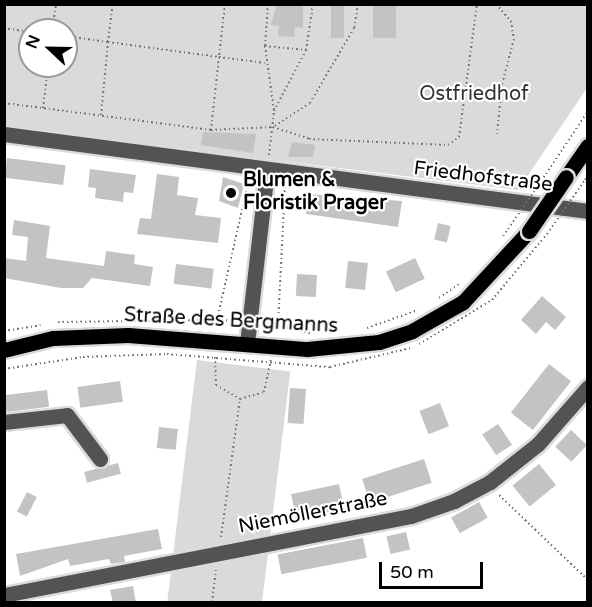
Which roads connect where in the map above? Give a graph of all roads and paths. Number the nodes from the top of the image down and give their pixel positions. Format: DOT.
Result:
graph roads {
  1 [pos="113,4"];
  2 [pos="225,4"];
  3 [pos="268,4"];
  4 [pos="314,4"];
  5 [pos="358,4"];
  6 [pos="477,4"];
  7 [pos="496,4"];
  8 [pos="78,38"];
  9 [pos="108,42"];
  10 [pos="265,46"];
  11 [pos="306,50"];
  12 [pos="219,57"];
  13 [pos="265,63"];
  14 [pos="47,78"];
  15 [pos="4,103"];
  16 [pos="43,109"];
  17 [pos="274,111"];
  18 [pos="588,111"];
  19 [pos="101,116"];
  20 [pos="273,127"];
  21 [pos="211,130"];
  22 [pos="4,134"];
  23 [pos="497,134"];
  24 [pos="588,146"];
  25 [pos="251,168"];
  26 [pos="267,170"];
  27 [pos="286,173"];
  28 [pos="588,177"];
  29 [pos="588,211"];
  30 [pos="547,234"];
  31 [pos="499,242"];
  32 [pos="466,278"];
  33 [pos="433,302"];
  34 [pos="423,308"];
  35 [pos="167,318"];
  36 [pos="364,328"];
  37 [pos="319,333"];
  38 [pos="247,343"];
  39 [pos="4,350"];
  40 [pos="215,363"];
  41 [pos="270,370"];
  42 [pos="588,387"];
  43 [pos="240,399"];
  44 [pos="4,422"];
  45 [pos="100,459"];
  46 [pos="502,500"];
  47 [pos="218,553"];
  48 [pos="588,580"];
  49 [pos="4,595"];
  50 [pos="212,603"];
  1 -- 9 [label="path"];
  2 -- 12 [label="path"];
  3 -- 10 [label="path"];
  4 -- 11 [label="path"];
  5 -- 20 [label="path"];
  6 -- 20 [label="path"];
  7 -- 23 [label="path"];
  8 -- 9 [label="path"];
  9 -- 12 [label="path"];
  9 -- 19 [label="path"];
  10 -- 11 [label="path"];
  10 -- 13 [label="path"];
  11 -- 17 [label="path"];
  12 -- 13 [label="path"];
  12 -- 21 [label="path"];
  13 -- 17 [label="path"];
  14 -- 16 [label="path"];
  15 -- 16 [label="path"];
  16 -- 19 [label="path"];
  17 -- 20 [label="path"];
  18 -- 31 [label="path, bridge"];
  19 -- 21 [label="path"];
  20 -- 21 [label="path"];
  20 -- 26 [label="path"];
  22 -- 25 [label="street, Friedhofstraße"];
  24 -- 38 [label="main road, Straße des Bergmanns, bridge"];
  25 -- 26 [label="street, Friedhofstraße"];
  25 -- 35 [label="path"];
  26 -- 27 [label="street, Friedhofstraße"];
  26 -- 38 [label="street"];
  27 -- 29 [label="street, Friedhofstraße"];
  27 -- 37 [label="path"];
  28 -- 30 [label="path, bridge"];
  32 -- 33 [label="path"];
  34 -- 36 [label="path"];
  38 -- 39 [label="main road, Straße des Bergmanns"];
  40 -- 43 [label="path"];
  41 -- 43 [label="path"];
  42 -- 47 [label="street, Niemöllerstraße"];
  43 -- 47 [label="path"];
  44 -- 45 [label="street"];
  46 -- 48 [label="path"];
  47 -- 49 [label="street, Niemöllerstraße"];
  47 -- 50 [label="path"];
}
